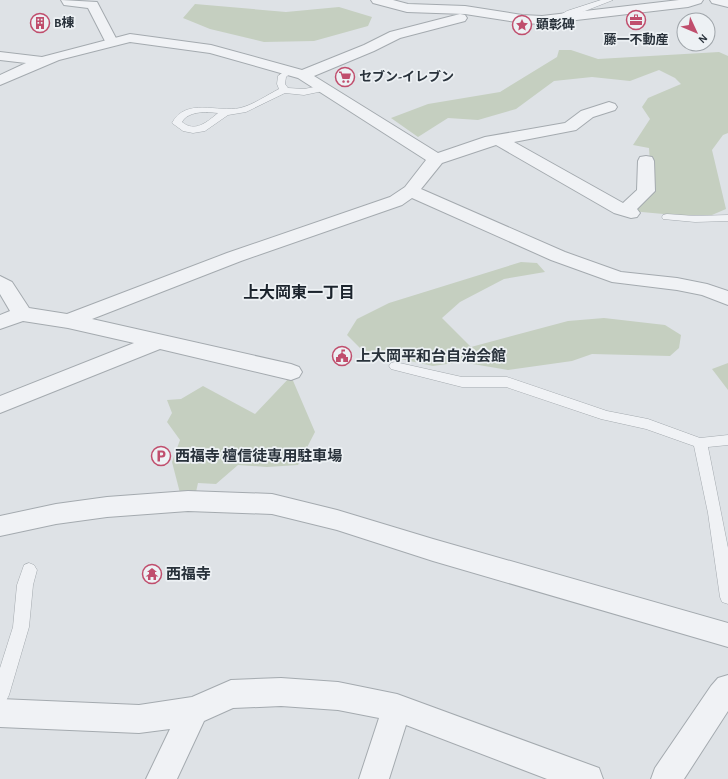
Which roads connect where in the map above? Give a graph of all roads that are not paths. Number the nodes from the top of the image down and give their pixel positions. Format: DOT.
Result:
graph roads {
  1 [pos="67,0"];
  2 [pos="378,0"];
  3 [pos="609,0"];
  4 [pos="696,0"];
  5 [pos="717,0"];
  6 [pos="728,3"];
  7 [pos="482,13"];
  8 [pos="559,18"];
  9 [pos="112,42"];
  10 [pos="0,56"];
  11 [pos="43,61"];
  12 [pos="296,73"];
  13 [pos="0,80"];
  14 [pos="325,88"];
  15 [pos="284,90"];
  16 [pos="609,107"];
  17 [pos="225,112"];
  18 [pos="499,140"];
  19 [pos="436,159"];
  20 [pos="646,161"];
  21 [pos="411,191"];
  22 [pos="667,217"];
  23 [pos="728,218"];
  24 [pos="0,282"];
  25 [pos="728,298"];
  26 [pos="22,314"];
  27 [pos="68,321"];
  28 [pos="0,322"];
  29 [pos="158,342"];
  30 [pos="395,366"];
  31 [pos="291,372"];
  32 [pos="0,405"];
  33 [pos="728,440"];
  34 [pos="700,443"];
  35 [pos="0,526"];
  36 [pos="29,570"];
  37 [pos="728,597"];
  38 [pos="728,635"];
  39 [pos="728,688"];
  40 [pos="0,696"];
  41 [pos="397,708"];
  42 [pos="194,711"];
  43 [pos="0,713"];
  44 [pos="161,779"];
  45 [pos="374,779"];
  46 [pos="588,779"];
  47 [pos="666,779"];
  1 -- 9 [label="street"];
  2 -- 7 [label="street"];
  3 -- 8 [label="lane"];
  4 -- 8 [label="street"];
  5 -- 6 [label="street"];
  7 -- 8 [label="street"];
  7 -- 12 [label="street"];
  9 -- 11 [label="street"];
  9 -- 12 [label="street"];
  10 -- 11 [label="street"];
  11 -- 13 [label="street"];
  12 -- 14 [label="street"];
  12 -- 15 [label="lane"];
  14 -- 15 [label="lane"];
  14 -- 19 [label="street"];
  15 -- 17 [label="lane"];
  16 -- 18 [label="street"];
  18 -- 19 [label="street"];
  18 -- 20 [label="street"];
  19 -- 21 [label="street"];
  21 -- 25 [label="street"];
  21 -- 27 [label="street"];
  22 -- 23 [label="lane"];
  24 -- 26 [label="street"];
  26 -- 27 [label="street"];
  26 -- 28 [label="street"];
  27 -- 29 [label="street"];
  29 -- 31 [label="street"];
  29 -- 32 [label="street"];
  30 -- 34 [label="lane"];
  33 -- 34 [label="lane"];
  34 -- 37 [label="lane"];
  35 -- 38 [label="street"];
  36 -- 40 [label="lane"];
  39 -- 47 [label="street"];
  41 -- 42 [label="street"];
  41 -- 45 [label="street"];
  41 -- 46 [label="street"];
  42 -- 43 [label="street"];
  42 -- 44 [label="street"];
}
